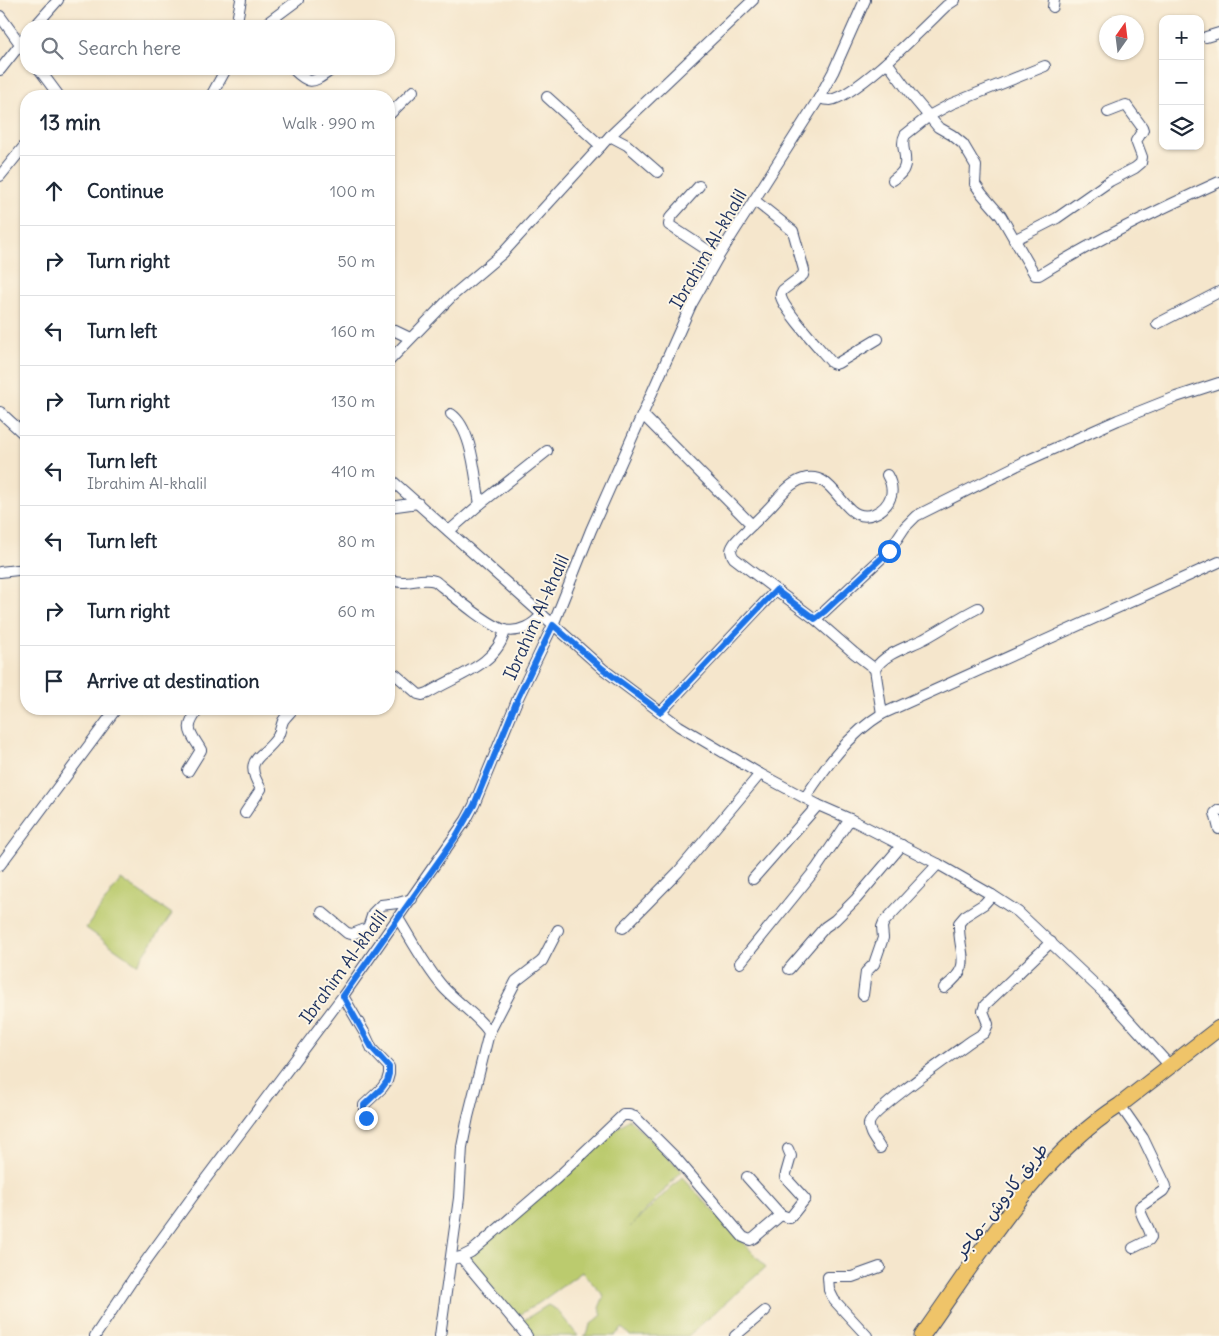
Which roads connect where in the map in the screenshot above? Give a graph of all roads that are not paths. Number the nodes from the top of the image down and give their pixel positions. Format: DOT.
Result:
graph roads {
  1 [pos="58,0"];
  2 [pos="241,0"];
  3 [pos="298,0"];
  4 [pos="753,0"];
  5 [pos="865,0"];
  6 [pos="955,0"];
  7 [pos="0,16"];
  8 [pos="40,20"];
  9 [pos="237,20"];
  10 [pos="271,20"];
  11 [pos="1219,33"];
  12 [pos="1206,37"];
  13 [pos="20,39"];
  14 [pos="20,48"];
  15 [pos="887,62"];
  16 [pos="1045,66"];
  17 [pos="0,70"];
  18 [pos="43,75"];
  19 [pos="223,75"];
  20 [pos="298,75"];
  21 [pos="324,75"];
  22 [pos="55,90"];
  23 [pos="214,90"];
  24 [pos="414,92"];
  25 [pos="547,97"];
  26 [pos="819,98"];
  27 [pos="395,109"];
  28 [pos="1108,112"];
  29 [pos="928,116"];
  30 [pos="610,136"];
  31 [pos="601,146"];
  32 [pos="20,151"];
  33 [pos="658,172"];
  34 [pos="0,176"];
  35 [pos="893,180"];
  36 [pos="1219,182"];
  37 [pos="699,186"];
  38 [pos="754,200"];
  39 [pos="1014,240"];
  40 [pos="718,257"];
  41 [pos="1219,292"];
  42 [pos="1157,324"];
  43 [pos="395,331"];
  44 [pos="410,338"];
  45 [pos="878,339"];
  46 [pos="395,354"];
  47 [pos="1219,383"];
  48 [pos="0,412"];
  49 [pos="451,414"];
  50 [pos="643,415"];
  51 [pos="20,430"];
  52 [pos="547,451"];
  53 [pos="887,475"];
  54 [pos="395,483"];
  55 [pos="418,503"];
  56 [pos="480,504"];
  57 [pos="395,506"];
  58 [pos="752,525"];
  59 [pos="449,532"];
  60 [pos="1219,562"];
  61 [pos="20,570"];
  62 [pos="0,572"];
  63 [pos="395,582"];
  64 [pos="776,590"];
  65 [pos="978,608"];
  66 [pos="542,614"];
  67 [pos="815,619"];
  68 [pos="553,625"];
  69 [pos="505,630"];
  70 [pos="875,669"];
  71 [pos="395,675"];
  72 [pos="661,712"];
  73 [pos="882,714"];
  74 [pos="112,715"];
  75 [pos="194,715"];
  76 [pos="288,715"];
  77 [pos="188,771"];
  78 [pos="760,774"];
  79 [pos="805,798"];
  80 [pos="818,805"];
  81 [pos="1219,810"];
  82 [pos="245,813"];
  83 [pos="850,819"];
  84 [pos="1219,829"];
  85 [pos="902,845"];
  86 [pos="938,864"];
  87 [pos="0,865"];
  88 [pos="753,879"];
  89 [pos="992,895"];
  90 [pos="412,899"];
  91 [pos="322,912"];
  92 [pos="398,918"];
  93 [pos="623,928"];
  94 [pos="558,930"];
  95 [pos="1051,942"];
  96 [pos="740,963"];
  97 [pos="789,968"];
  98 [pos="944,988"];
  99 [pos="863,995"];
  100 [pos="343,996"];
  101 [pos="1219,1028"];
  102 [pos="489,1033"];
  103 [pos="1170,1066"];
  104 [pos="1120,1105"];
  105 [pos="366,1118"];
  106 [pos="880,1148"];
  107 [pos="788,1149"];
  108 [pos="747,1177"];
  109 [pos="781,1215"];
  110 [pos="1133,1248"];
  111 [pos="457,1258"];
  112 [pos="880,1267"];
  113 [pos="765,1311"];
  114 [pos="926,1334"];
  115 [pos="95,1336"];
  116 [pos="440,1336"];
  117 [pos="527,1336"];
  118 [pos="736,1336"];
  119 [pos="867,1336"];
  1 -- 8 [label="street"];
  2 -- 9 [label="street"];
  3 -- 10 [label="street"];
  4 -- 30 [label="street"];
  5 -- 26 [label="street, Ibrahim Al-khalil"];
  6 -- 15 [label="street"];
  7 -- 13 [label="street"];
  11 -- 12 [label="street"];
  14 -- 17 [label="street"];
  15 -- 26 [label="street"];
  15 -- 29 [label="street"];
  16 -- 29 [label="street"];
  18 -- 22 [label="street"];
  19 -- 23 [label="street"];
  20 -- 21 [label="street"];
  24 -- 27 [label="street"];
  25 -- 31 [label="street"];
  26 -- 38 [label="street, Ibrahim Al-khalil"];
  28 -- 39 [label="street"];
  29 -- 35 [label="street"];
  29 -- 39 [label="street"];
  30 -- 31 [label="street"];
  30 -- 33 [label="street"];
  31 -- 44 [label="street"];
  32 -- 34 [label="street"];
  36 -- 39 [label="street"];
  37 -- 40 [label="street"];
  38 -- 40 [label="street, Ibrahim Al-khalil"];
  38 -- 45 [label="street"];
  40 -- 50 [label="street, Ibrahim Al-khalil"];
  41 -- 42 [label="street"];
  43 -- 44 [label="street"];
  44 -- 46 [label="street"];
  47 -- 67 [label="street"];
  48 -- 51 [label="street"];
  49 -- 56 [label="street"];
  50 -- 58 [label="street"];
  50 -- 68 [label="street, Ibrahim Al-khalil"];
  52 -- 56 [label="street"];
  53 -- 58 [label="street"];
  54 -- 55 [label="street"];
  55 -- 57 [label="street"];
  55 -- 59 [label="street"];
  56 -- 59 [label="street"];
  58 -- 64 [label="street"];
  59 -- 66 [label="street"];
  60 -- 73 [label="street"];
  61 -- 62 [label="street"];
  63 -- 69 [label="street"];
  64 -- 67 [label="street"];
  64 -- 72 [label="street"];
  65 -- 70 [label="street"];
  66 -- 68 [label="street"];
  66 -- 69 [label="street"];
  67 -- 70 [label="street"];
  68 -- 72 [label="street"];
  68 -- 90 [label="street, Ibrahim Al-khalil"];
  69 -- 71 [label="street"];
  70 -- 73 [label="street"];
  72 -- 78 [label="street"];
  73 -- 79 [label="street"];
  74 -- 87 [label="street"];
  75 -- 77 [label="street"];
  76 -- 82 [label="street"];
  78 -- 79 [label="street"];
  78 -- 93 [label="street"];
  79 -- 80 [label="street"];
  80 -- 83 [label="street"];
  80 -- 88 [label="street"];
  81 -- 84 [label="street"];
  83 -- 85 [label="street"];
  83 -- 96 [label="street"];
  85 -- 86 [label="street"];
  85 -- 97 [label="street"];
  86 -- 89 [label="street"];
  86 -- 99 [label="street"];
  89 -- 95 [label="street"];
  89 -- 98 [label="street"];
  90 -- 91 [label="street"];
  90 -- 92 [label="street, Ibrahim Al-khalil"];
  92 -- 100 [label="street, Ibrahim Al-khalil"];
  92 -- 102 [label="street"];
  94 -- 102 [label="street"];
  95 -- 103 [label="street"];
  95 -- 106 [label="street"];
  100 -- 105 [label="street"];
  100 -- 115 [label="street, Ibrahim Al-khalil"];
  101 -- 103 [label="highway, طريق كادوش -ماجر"];
  102 -- 111 [label="street"];
  103 -- 104 [label="highway, طريق كادوش -ماجر"];
  104 -- 110 [label="street"];
  104 -- 114 [label="highway, طريق كادوش -ماجر"];
  107 -- 109 [label="street"];
  108 -- 109 [label="street"];
  109 -- 111 [label="street"];
  111 -- 116 [label="street"];
  111 -- 117 [label="street"];
  112 -- 119 [label="street"];
  113 -- 118 [label="street"];
}
